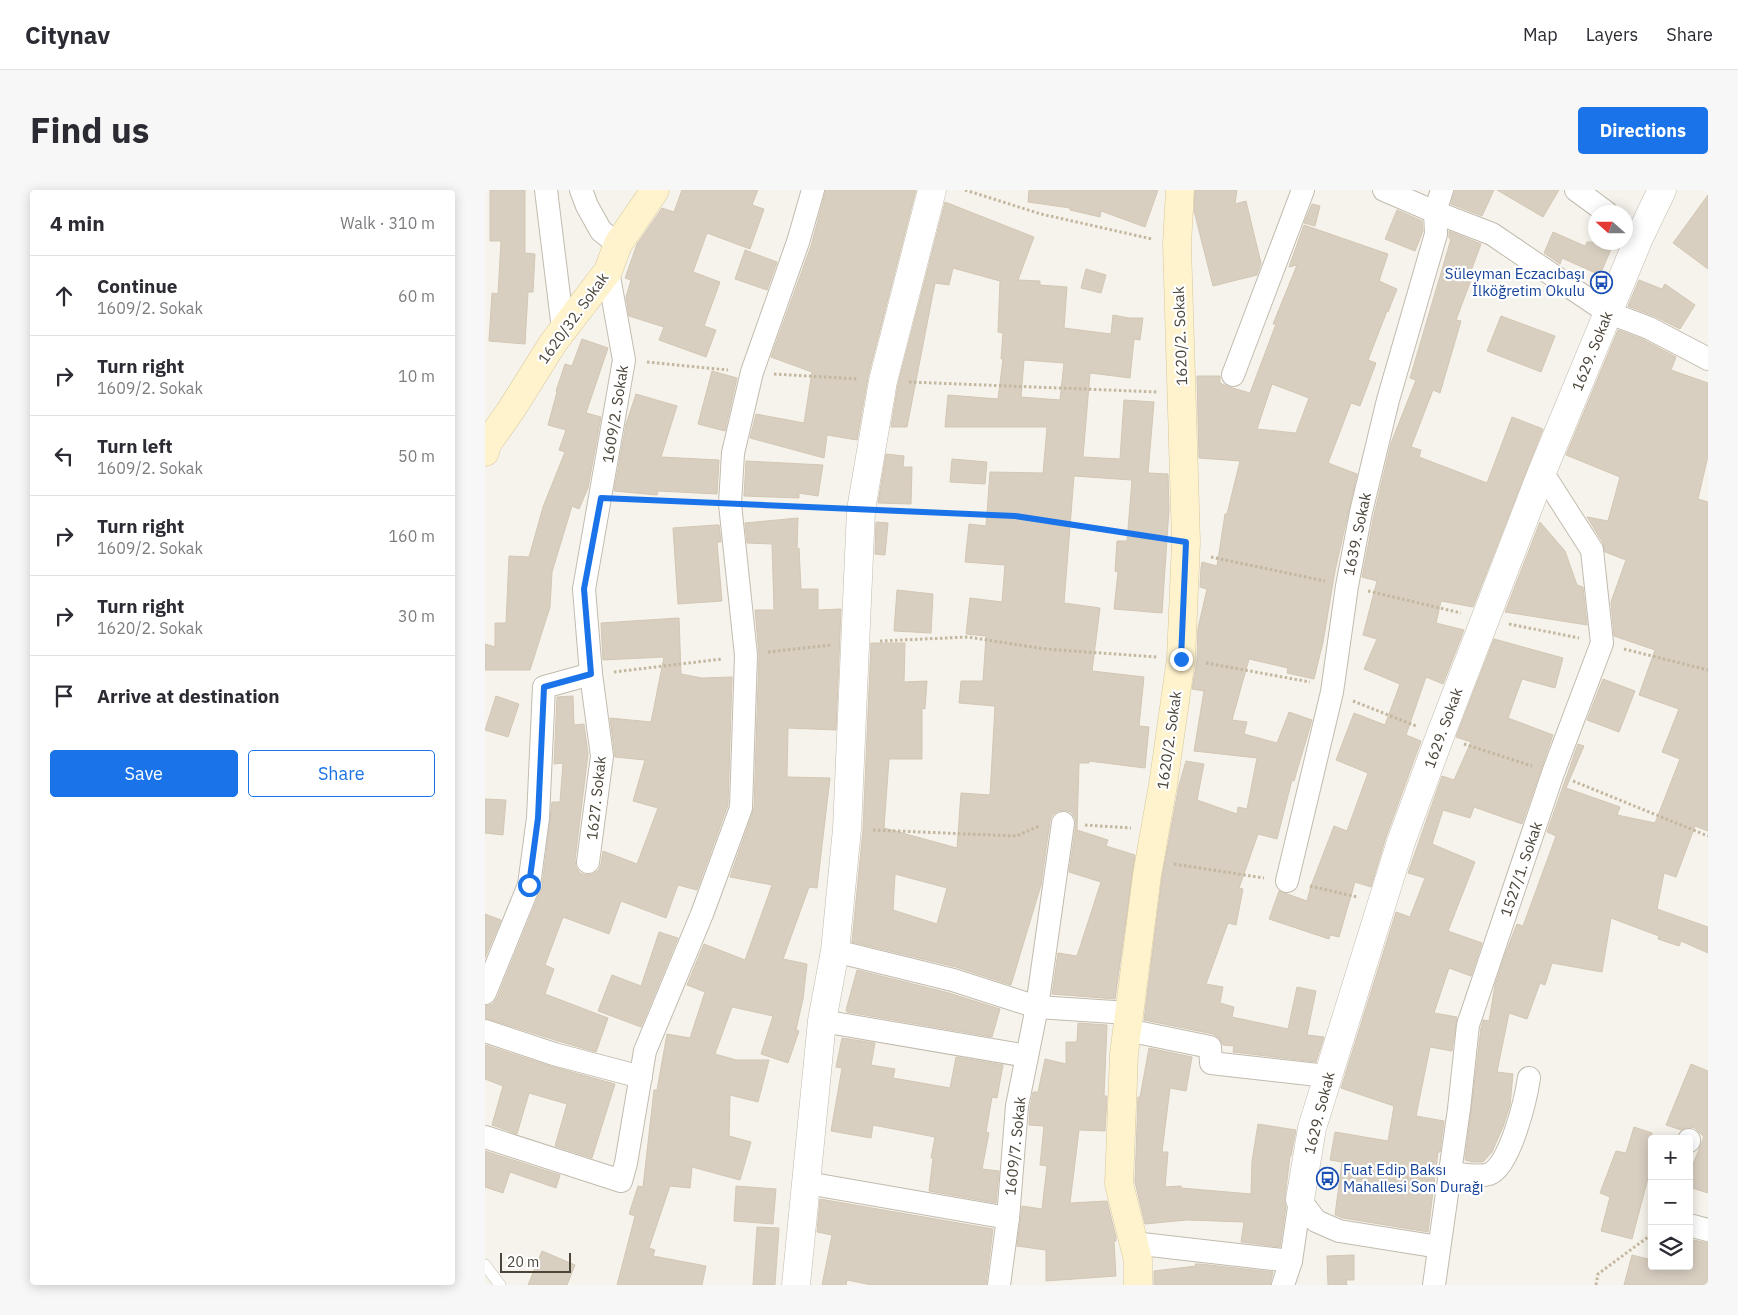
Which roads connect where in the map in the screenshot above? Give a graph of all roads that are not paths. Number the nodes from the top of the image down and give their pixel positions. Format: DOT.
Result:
graph roads {
  1 [pos="546,190"];
  2 [pos="581,190"];
  3 [pos="655,190"];
  4 [pos="813,190"];
  5 [pos="932,190"];
  6 [pos="1180,190"];
  7 [pos="1303,190"];
  8 [pos="1384,190"];
  9 [pos="1442,190"];
  10 [pos="1577,190"];
  11 [pos="1661,190"];
  12 [pos="1597,205"];
  13 [pos="1435,212"];
  14 [pos="1633,231"];
  15 [pos="618,244"];
  16 [pos="1626,250"];
  17 [pos="608,271"];
  18 [pos="1607,312"];
  19 [pos="563,329"];
  20 [pos="1708,359"];
  21 [pos="1233,375"];
  22 [pos="486,446"];
  23 [pos="1542,472"];
  24 [pos="591,674"];
  25 [pos="1063,823"];
  26 [pos="588,862"];
  27 [pos="1287,881"];
  28 [pos="835,951"];
  29 [pos="485,993"];
  30 [pos="1037,1007"];
  31 [pos="822,1021"];
  32 [pos="1128,1021"];
  33 [pos="485,1031"];
  34 [pos="1027,1056"];
  35 [pos="1327,1076"];
  36 [pos="641,1077"];
  37 [pos="1529,1078"];
  38 [pos="485,1136"];
  39 [pos="1450,1173"];
  40 [pos="807,1183"];
  41 [pos="1300,1200"];
  42 [pos="1009,1218"];
  43 [pos="1693,1226"];
  44 [pos="1708,1230"];
  45 [pos="1133,1243"];
  46 [pos="1439,1247"];
  47 [pos="1291,1261"];
  48 [pos="485,1265"];
  49 [pos="801,1284"];
  50 [pos="500,1285"];
  51 [pos="999,1285"];
  52 [pos="1138,1285"];
  53 [pos="1283,1285"];
  54 [pos="1434,1285"];
  1 -- 19 [label="street"];
  2 -- 15 [label="street"];
  3 -- 15 [label="main road, 1620/32. Sokak"];
  4 -- 36 [label="street"];
  5 -- 28 [label="street"];
  6 -- 32 [label="main road, 1620/2. Sokak"];
  7 -- 21 [label="street"];
  8 -- 13 [label="street"];
  9 -- 13 [label="street, 1639. Sokak"];
  10 -- 12 [label="street"];
  11 -- 14 [label="street, 1629. Sokak"];
  13 -- 18 [label="street"];
  13 -- 27 [label="street, 1639. Sokak"];
  15 -- 17 [label="main road, 1620/32. Sokak"];
  16 -- 18 [label="street, 1629. Sokak"];
  17 -- 19 [label="main road, 1620/32. Sokak"];
  17 -- 24 [label="street, 1609/2. Sokak"];
  18 -- 20 [label="street"];
  18 -- 23 [label="street, 1629. Sokak"];
  19 -- 22 [label="main road, 1620/32. Sokak"];
  23 -- 35 [label="street, 1629. Sokak"];
  23 -- 39 [label="street, 1527/1. Sokak"];
  24 -- 26 [label="street, 1627. Sokak"];
  24 -- 29 [label="street"];
  25 -- 30 [label="street, 1609/7. Sokak"];
  28 -- 30 [label="street"];
  28 -- 31 [label="street"];
  30 -- 32 [label="street"];
  30 -- 34 [label="street, 1609/7. Sokak"];
  31 -- 34 [label="street"];
  31 -- 40 [label="street"];
  32 -- 35 [label="street"];
  32 -- 45 [label="main road, 1620/2. Sokak"];
  33 -- 36 [label="street"];
  34 -- 42 [label="street, 1609/7. Sokak"];
  35 -- 41 [label="street, 1629. Sokak"];
  36 -- 38 [label="street"];
  37 -- 39 [label="street"];
  39 -- 46 [label="street, 1527/1. Sokak"];
  40 -- 42 [label="street"];
  40 -- 49 [label="street"];
  41 -- 46 [label="street"];
  41 -- 47 [label="street, 1629. Sokak"];
  42 -- 51 [label="street, 1609/7. Sokak"];
  43 -- 44 [label="street"];
  45 -- 47 [label="street"];
  45 -- 52 [label="main road, 1620/2. Sokak"];
  46 -- 54 [label="street, 1527/1. Sokak"];
  47 -- 53 [label="street, 1629. Sokak"];
  48 -- 50 [label="lane"];
}
